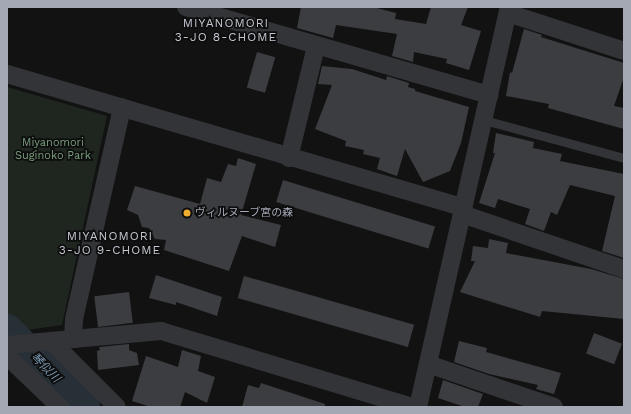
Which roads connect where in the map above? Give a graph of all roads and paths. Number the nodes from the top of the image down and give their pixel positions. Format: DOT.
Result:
graph roads {
  1 [pos="186,7"];
  2 [pos="509,10"];
  3 [pos="316,46"];
  4 [pos="624,51"];
  5 [pos="7,74"];
  6 [pos="490,95"];
  7 [pos="122,107"];
  8 [pos="484,120"];
  9 [pos="289,158"];
  10 [pos="624,158"];
  11 [pos="463,211"];
  12 [pos="624,270"];
  13 [pos="73,339"];
  14 [pos="44,342"];
  15 [pos="8,348"];
  16 [pos="428,364"];
  17 [pos="60,407"];
  18 [pos="117,407"];
  19 [pos="413,407"];
  20 [pos="418,407"];
  21 [pos="554,407"];
  1 -- 3 [label="street"];
  2 -- 4 [label="street"];
  2 -- 6 [label="street"];
  3 -- 6 [label="street"];
  3 -- 9 [label="street"];
  5 -- 7 [label="street"];
  6 -- 8 [label="street"];
  7 -- 9 [label="street"];
  7 -- 13 [label="street"];
  8 -- 10 [label="lane"];
  8 -- 11 [label="street"];
  9 -- 11 [label="street"];
  11 -- 12 [label="street"];
  11 -- 16 [label="street"];
  13 -- 14 [label="street"];
  13 -- 19 [label="street"];
  14 -- 15 [label="street"];
  14 -- 18 [label="street"];
  15 -- 17 [label="street"];
  16 -- 20 [label="street"];
  16 -- 21 [label="street"];
}
